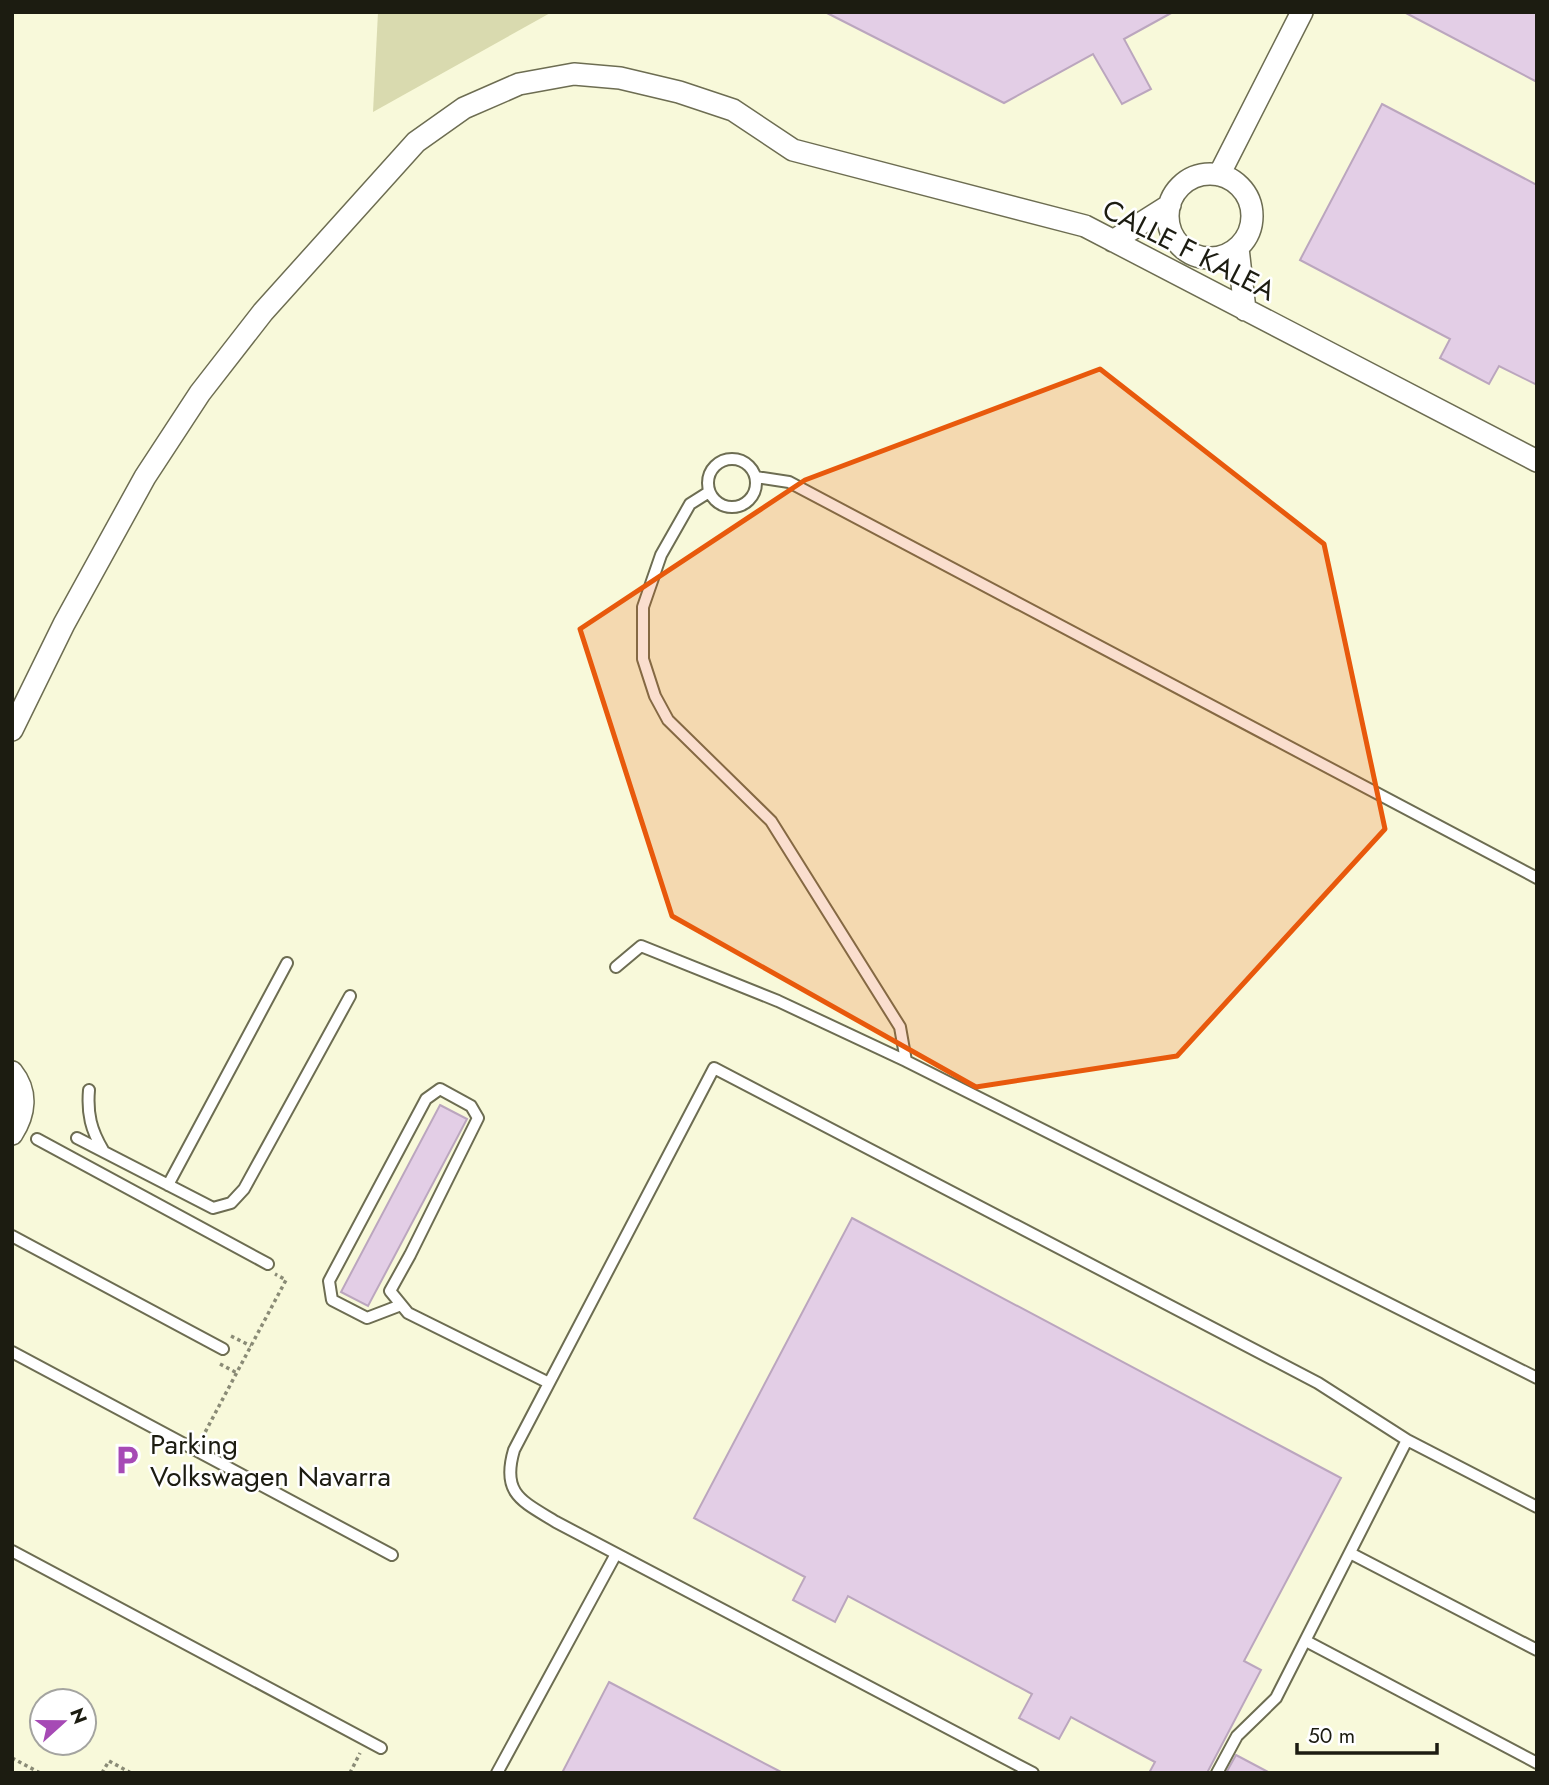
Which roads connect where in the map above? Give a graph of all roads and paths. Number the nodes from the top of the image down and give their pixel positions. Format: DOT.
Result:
graph roads {
  1 [pos="1302,12"];
  2 [pos="1219,175"];
  3 [pos="1170,205"];
  4 [pos="1113,242"];
  5 [pos="1238,248"];
  6 [pos="1245,310"];
  7 [pos="1537,461"];
  8 [pos="756,477"];
  9 [pos="709,492"];
  10 [pos="12,730"];
  11 [pos="1537,878"];
  12 [pos="287,963"];
  13 [pos="616,967"];
  14 [pos="350,996"];
  15 [pos="906,1061"];
  16 [pos="12,1072"];
  17 [pos="89,1090"];
  18 [pos="12,1134"];
  19 [pos="77,1138"];
  20 [pos="37,1139"];
  21 [pos="105,1152"];
  22 [pos="168,1185"];
  23 [pos="12,1236"];
  24 [pos="268,1264"];
  25 [pos="401,1304"];
  26 [pos="251,1346"];
  27 [pos="223,1349"];
  28 [pos="12,1352"];
  29 [pos="1537,1378"];
  30 [pos="550,1383"];
  31 [pos="1407,1440"];
  32 [pos="195,1450"];
  33 [pos="1537,1507"];
  34 [pos="12,1551"];
  35 [pos="1350,1553"];
  36 [pos="616,1554"];
  37 [pos="392,1555"];
  38 [pos="1306,1641"];
  39 [pos="1537,1650"];
  40 [pos="382,1748"];
  41 [pos="12,1758"];
  42 [pos="1537,1763"];
  43 [pos="40,1773"];
  44 [pos="103,1773"];
  45 [pos="131,1773"];
  46 [pos="497,1773"];
  47 [pos="1033,1773"];
  48 [pos="1217,1773"];
  1 -- 2 [label="street"];
  2 -- 3 [label="street"];
  2 -- 5 [label="street"];
  3 -- 4 [label="street"];
  3 -- 5 [label="street"];
  4 -- 6 [label="street, CALLE F KALEA"];
  4 -- 10 [label="street, CALLE F KALEA"];
  5 -- 6 [label="street"];
  6 -- 7 [label="street, CALLE F KALEA"];
  8 -- 9 [label="lane"];
  8 -- 9 [label="lane"];
  8 -- 11 [label="lane"];
  9 -- 15 [label="lane"];
  12 -- 22 [label="lane"];
  13 -- 15 [label="lane"];
  14 -- 22 [label="lane"];
  15 -- 29 [label="lane"];
  16 -- 18 [label="street"];
  17 -- 21 [label="lane"];
  19 -- 21 [label="lane"];
  20 -- 24 [label="lane"];
  21 -- 22 [label="lane"];
  23 -- 27 [label="lane"];
  25 -- 25 [label="lane"];
  25 -- 30 [label="lane"];
  26 -- 32 [label="path"];
  28 -- 32 [label="lane"];
  30 -- 31 [label="lane"];
  30 -- 36 [label="lane"];
  31 -- 33 [label="lane"];
  31 -- 35 [label="lane"];
  32 -- 37 [label="lane"];
  34 -- 40 [label="lane"];
  35 -- 38 [label="lane"];
  35 -- 39 [label="lane"];
  36 -- 46 [label="lane"];
  36 -- 47 [label="lane"];
  38 -- 42 [label="lane"];
  38 -- 48 [label="lane"];
  41 -- 43 [label="path"];
  44 -- 45 [label="path"];
}
